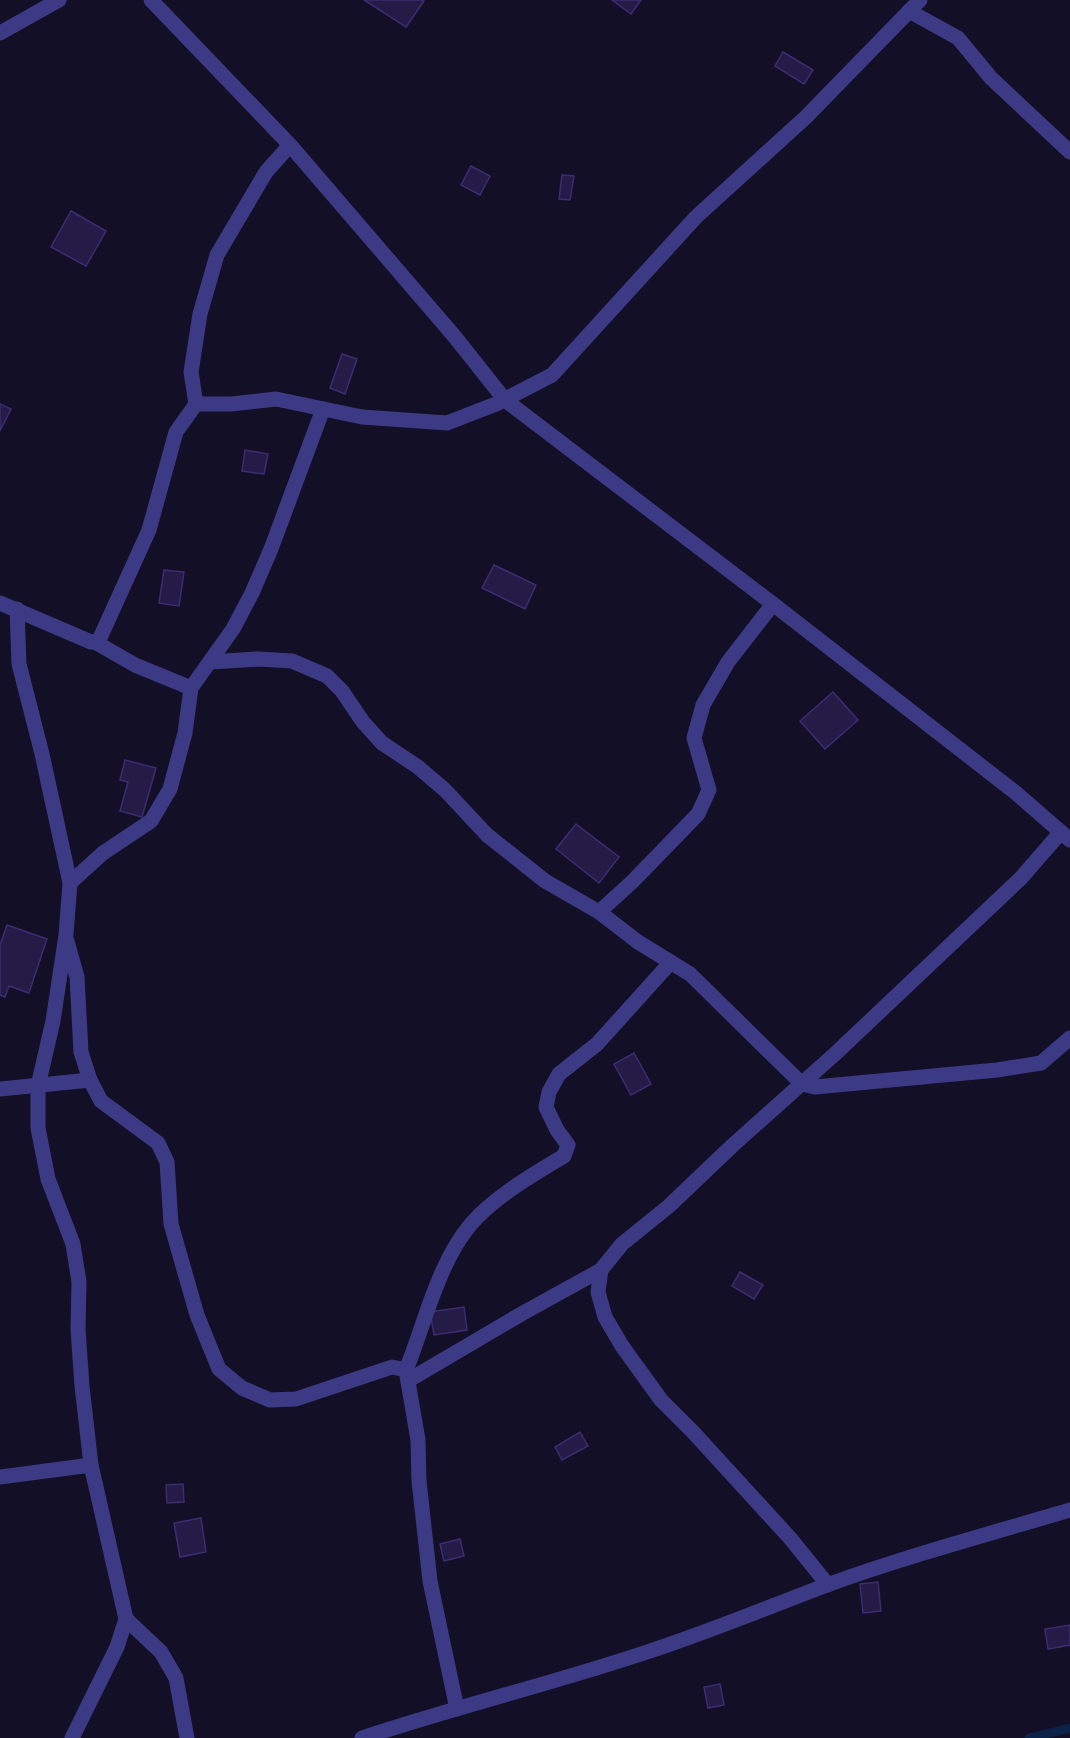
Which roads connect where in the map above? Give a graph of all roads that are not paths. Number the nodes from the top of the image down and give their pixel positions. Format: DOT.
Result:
graph roads {
  1 [pos="58,0"];
  2 [pos="151,0"];
  3 [pos="920,0"];
  4 [pos="909,11"];
  5 [pos="0,33"];
  6 [pos="291,145"];
  7 [pos="1070,152"];
  8 [pos="504,400"];
  9 [pos="196,404"];
  10 [pos="323,409"];
  11 [pos="0,603"];
  12 [pos="773,604"];
  13 [pos="16,609"];
  14 [pos="95,642"];
  15 [pos="210,662"];
  16 [pos="191,688"];
  17 [pos="1066,836"];
  18 [pos="70,883"];
  19 [pos="599,912"];
  20 [pos="66,935"];
  21 [pos="671,962"];
  22 [pos="1070,1038"];
  23 [pos="90,1080"];
  24 [pos="802,1084"];
  25 [pos="38,1086"];
  26 [pos="0,1089"];
  27 [pos="601,1270"];
  28 [pos="407,1375"];
  29 [pos="91,1465"];
  30 [pos="0,1477"];
  31 [pos="1070,1510"];
  32 [pos="828,1585"];
  33 [pos="126,1619"];
  34 [pos="457,1709"];
  35 [pos="72,1738"];
  36 [pos="187,1738"];
  37 [pos="362,1738"];
  1 -- 5 [label="street"];
  2 -- 6 [label="street"];
  3 -- 4 [label="street"];
  4 -- 7 [label="street"];
  4 -- 8 [label="street"];
  6 -- 8 [label="street"];
  6 -- 9 [label="street"];
  8 -- 10 [label="street"];
  8 -- 12 [label="street"];
  9 -- 10 [label="street"];
  9 -- 14 [label="street"];
  10 -- 15 [label="street"];
  11 -- 13 [label="street"];
  12 -- 17 [label="street"];
  12 -- 19 [label="street"];
  13 -- 14 [label="street"];
  13 -- 18 [label="street"];
  14 -- 16 [label="street"];
  15 -- 16 [label="street"];
  15 -- 19 [label="street"];
  16 -- 18 [label="street"];
  17 -- 24 [label="street"];
  18 -- 20 [label="street"];
  19 -- 21 [label="street"];
  20 -- 23 [label="street"];
  20 -- 25 [label="street"];
  21 -- 24 [label="street"];
  21 -- 28 [label="street"];
  22 -- 24 [label="street"];
  23 -- 25 [label="street"];
  23 -- 28 [label="street"];
  24 -- 27 [label="street"];
  25 -- 26 [label="street"];
  25 -- 29 [label="street"];
  27 -- 28 [label="street"];
  27 -- 32 [label="street"];
  28 -- 34 [label="street"];
  29 -- 30 [label="street"];
  29 -- 33 [label="street"];
  31 -- 32 [label="street"];
  32 -- 34 [label="street"];
  33 -- 35 [label="street"];
  33 -- 36 [label="street"];
  34 -- 37 [label="street"];
}
